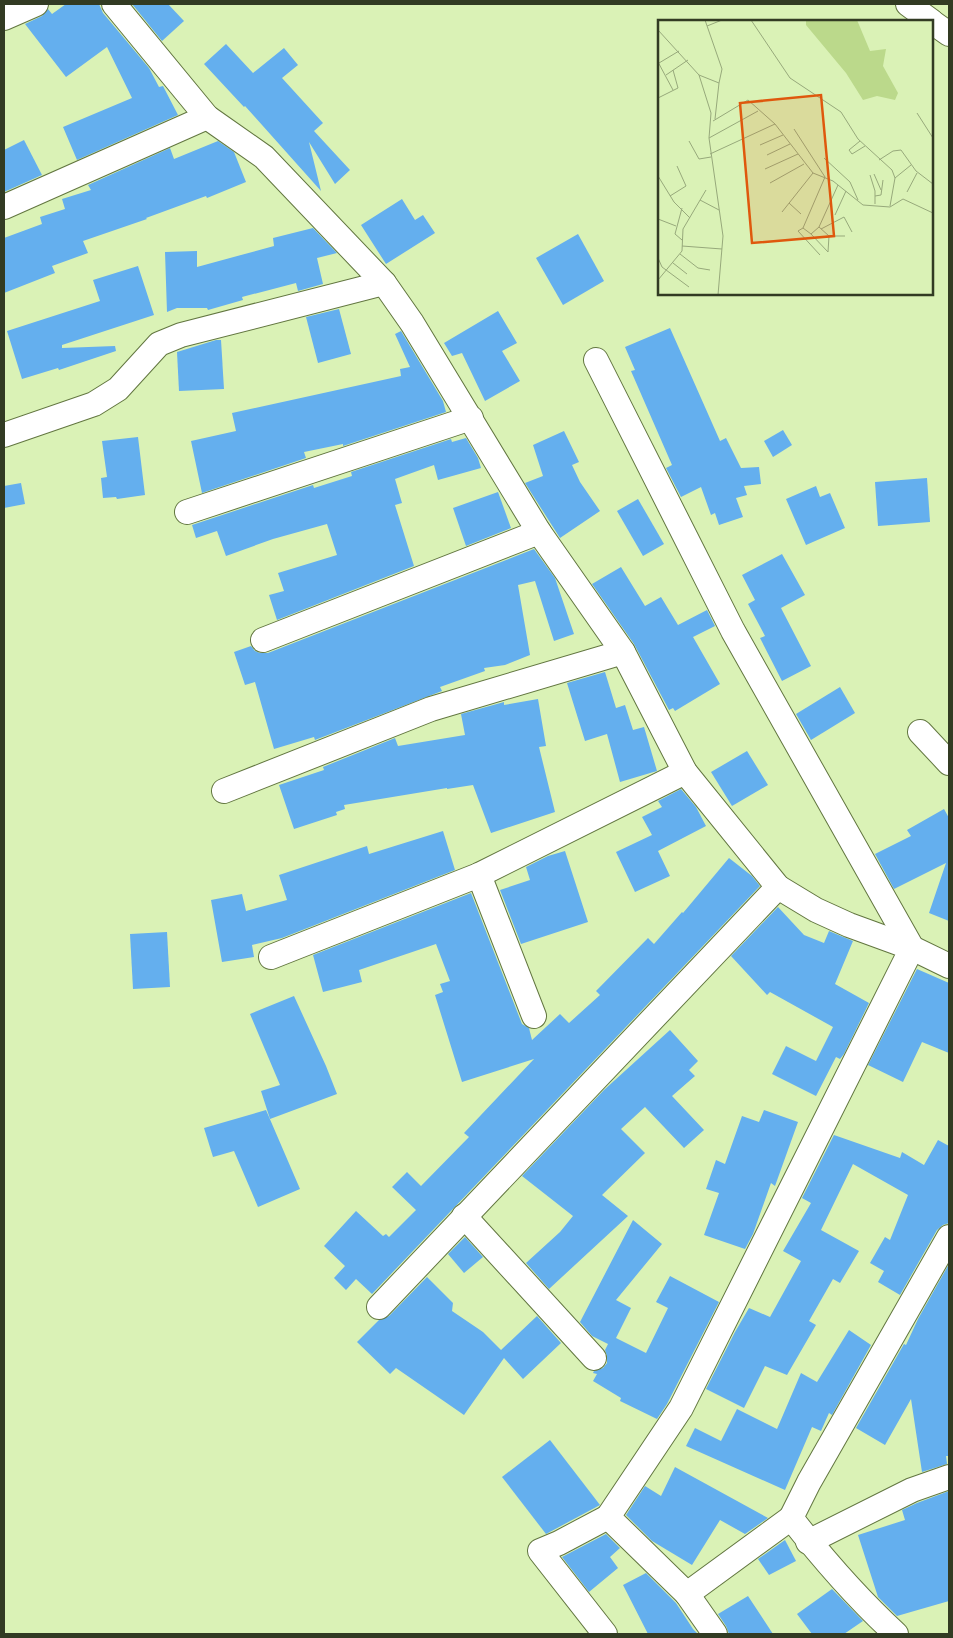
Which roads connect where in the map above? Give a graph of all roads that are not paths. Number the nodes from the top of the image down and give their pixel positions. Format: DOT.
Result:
graph roads {
  1 [pos="36,4"];
  2 [pos="114,4"];
  3 [pos="908,4"];
  4 [pos="4,18"];
  5 [pos="931,20"];
  6 [pos="933,22"];
  7 [pos="949,34"];
  8 [pos="207,117"];
  9 [pos="4,207"];
  10 [pos="384,283"];
  11 [pos="596,360"];
  12 [pos="471,418"];
  13 [pos="4,435"];
  14 [pos="187,512"];
  15 [pos="539,532"];
  16 [pos="263,640"];
  17 [pos="623,652"];
  18 [pos="920,732"];
  19 [pos="949,763"];
  20 [pos="685,772"];
  21 [pos="224,791"];
  22 [pos="479,875"];
  23 [pos="778,887"];
  24 [pos="912,948"];
  25 [pos="271,958"];
  26 [pos="949,966"];
  27 [pos="534,1016"];
  28 [pos="464,1216"];
  29 [pos="949,1236"];
  30 [pos="380,1307"];
  31 [pos="594,1358"];
  32 [pos="949,1478"];
  33 [pos="608,1517"];
  34 [pos="791,1518"];
  35 [pos="808,1542"];
  36 [pos="687,1594"];
  37 [pos="884,1631"];
  38 [pos="604,1634"];
  39 [pos="715,1634"];
  1 -- 4 [label="street"];
  2 -- 8 [label="street"];
  3 -- 5 [label="street"];
  6 -- 7 [label="street"];
  8 -- 9 [label="street"];
  8 -- 10 [label="street"];
  10 -- 12 [label="street"];
  10 -- 13 [label="street"];
  11 -- 24 [label="street"];
  12 -- 14 [label="street"];
  12 -- 15 [label="street"];
  15 -- 16 [label="street"];
  15 -- 17 [label="street"];
  17 -- 20 [label="street"];
  17 -- 21 [label="street"];
  18 -- 19 [label="street"];
  20 -- 22 [label="street"];
  20 -- 23 [label="street"];
  22 -- 25 [label="street"];
  22 -- 27 [label="street"];
  23 -- 24 [label="street"];
  23 -- 28 [label="street"];
  24 -- 26 [label="street"];
  24 -- 33 [label="street"];
  28 -- 30 [label="street"];
  28 -- 31 [label="street"];
  29 -- 34 [label="street"];
  32 -- 35 [label="street"];
  33 -- 36 [label="street"];
  33 -- 38 [label="street"];
  34 -- 35 [label="street"];
  34 -- 36 [label="street"];
  35 -- 37 [label="street"];
  36 -- 39 [label="street"];
}
